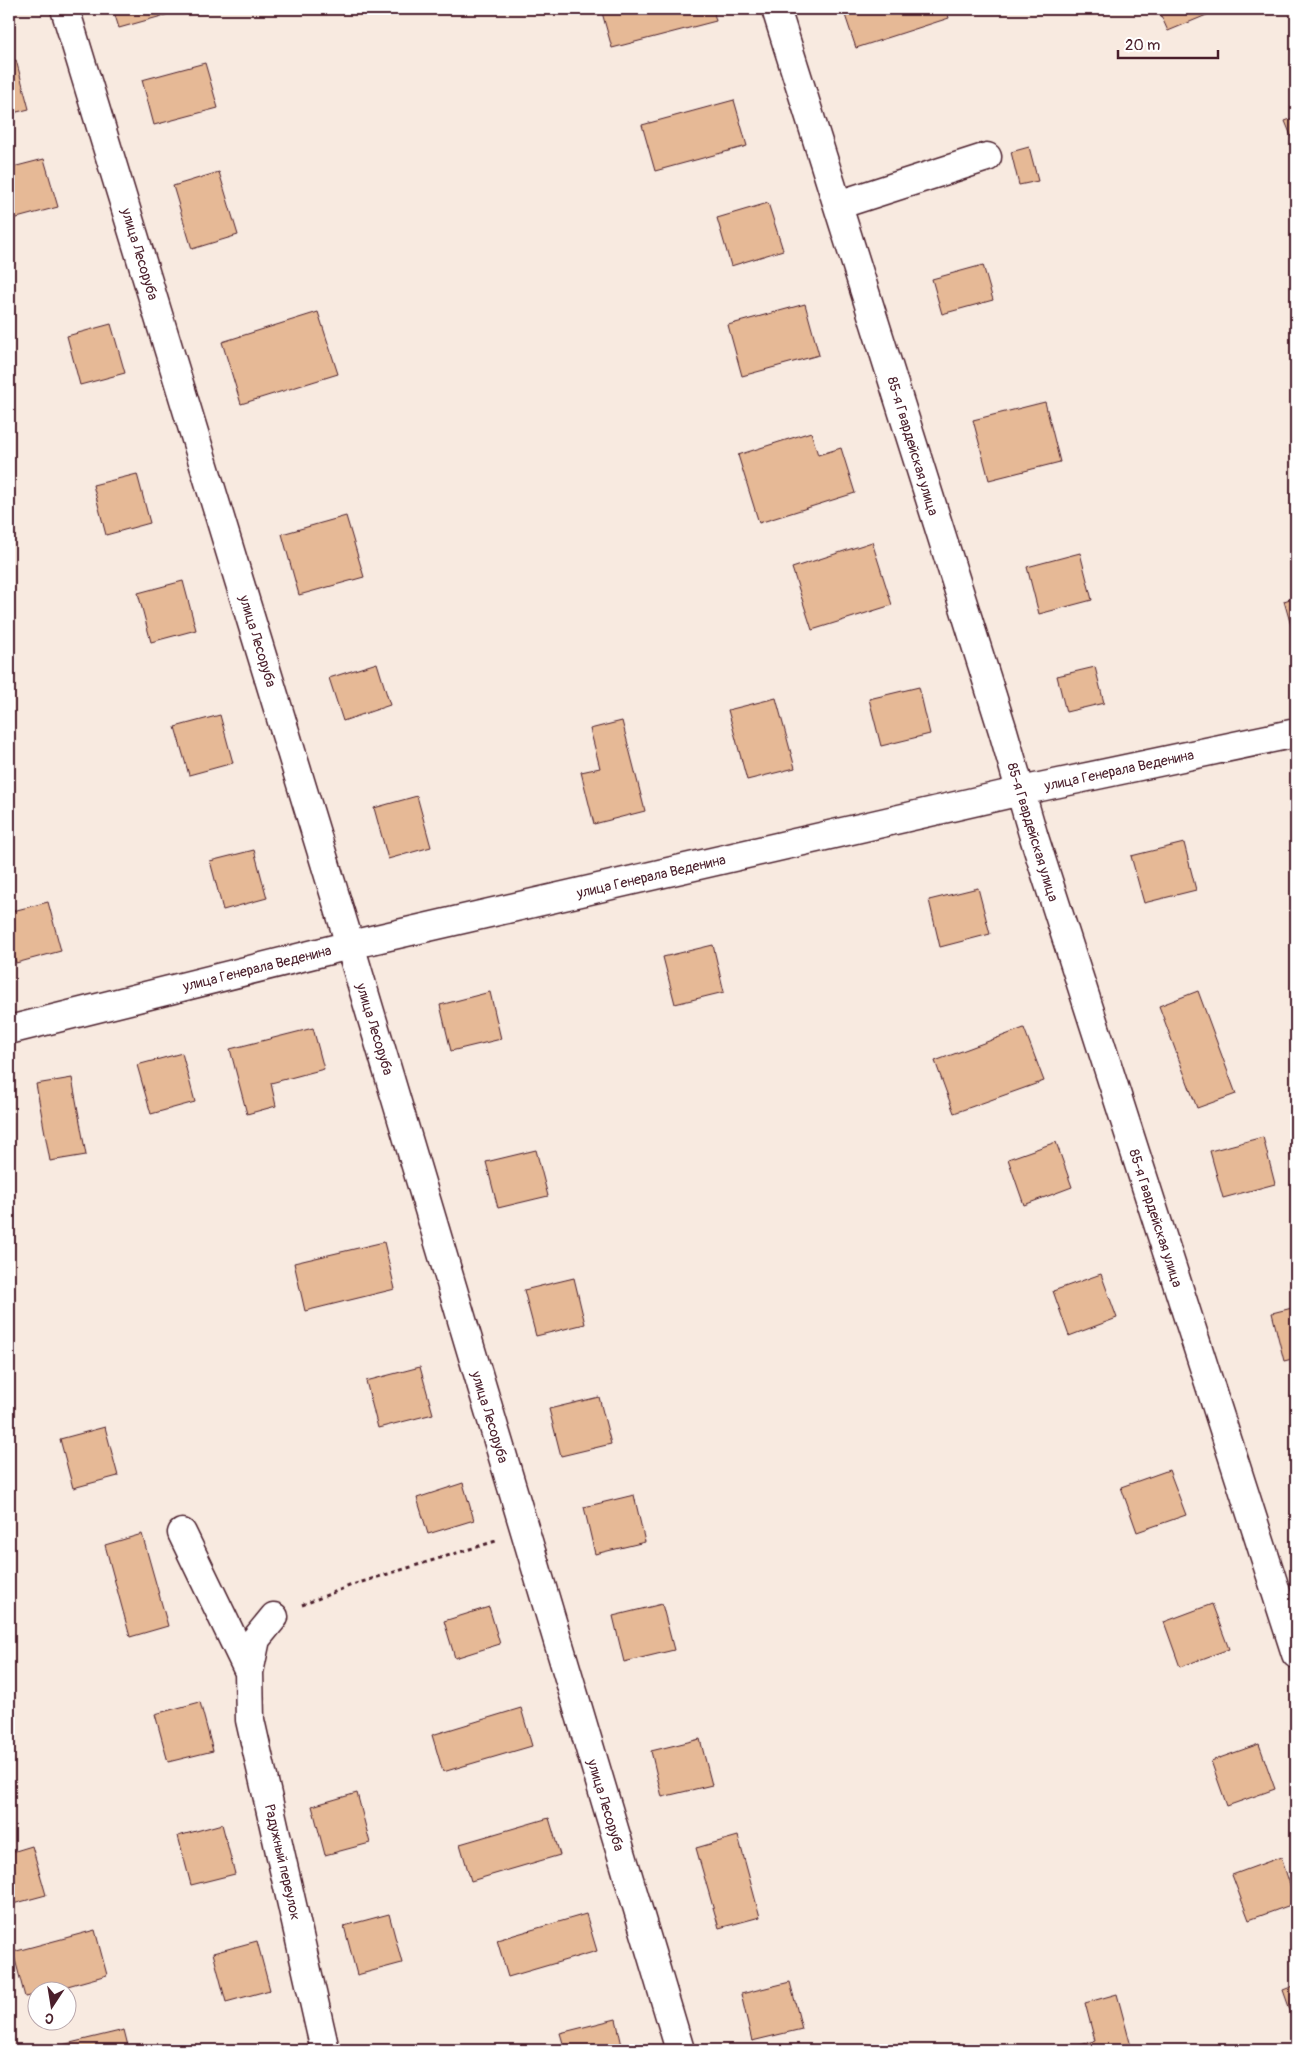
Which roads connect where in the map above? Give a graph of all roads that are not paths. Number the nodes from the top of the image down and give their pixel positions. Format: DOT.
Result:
graph roads {
  1 [pos="65,9"];
  2 [pos="776,9"];
  3 [pos="987,157"];
  4 [pos="838,206"];
  5 [pos="1296,733"];
  6 [pos="1020,791"];
  7 [pos="350,945"];
  8 [pos="9,1030"];
  9 [pos="182,1533"];
  10 [pos="274,1617"];
  11 [pos="1296,1654"];
  12 [pos="249,1672"];
  13 [pos="325,2050"];
  14 [pos="680,2050"];
  1 -- 7 [label="street, улица Лесоруба"];
  2 -- 4 [label="street, 85-я Гвардейская улица"];
  3 -- 4 [label="street"];
  4 -- 6 [label="street, 85-я Гвардейская улица"];
  5 -- 6 [label="street, улица Генерала Веденина"];
  6 -- 7 [label="street, улица Генерала Веденина"];
  6 -- 11 [label="street, 85-я Гвардейская улица"];
  7 -- 8 [label="street, улица Генерала Веденина"];
  7 -- 14 [label="street, улица Лесоруба"];
  9 -- 12 [label="street, Радужный переулок"];
  10 -- 12 [label="street, Радужный переулок"];
  12 -- 13 [label="street, Радужный переулок"];
}
